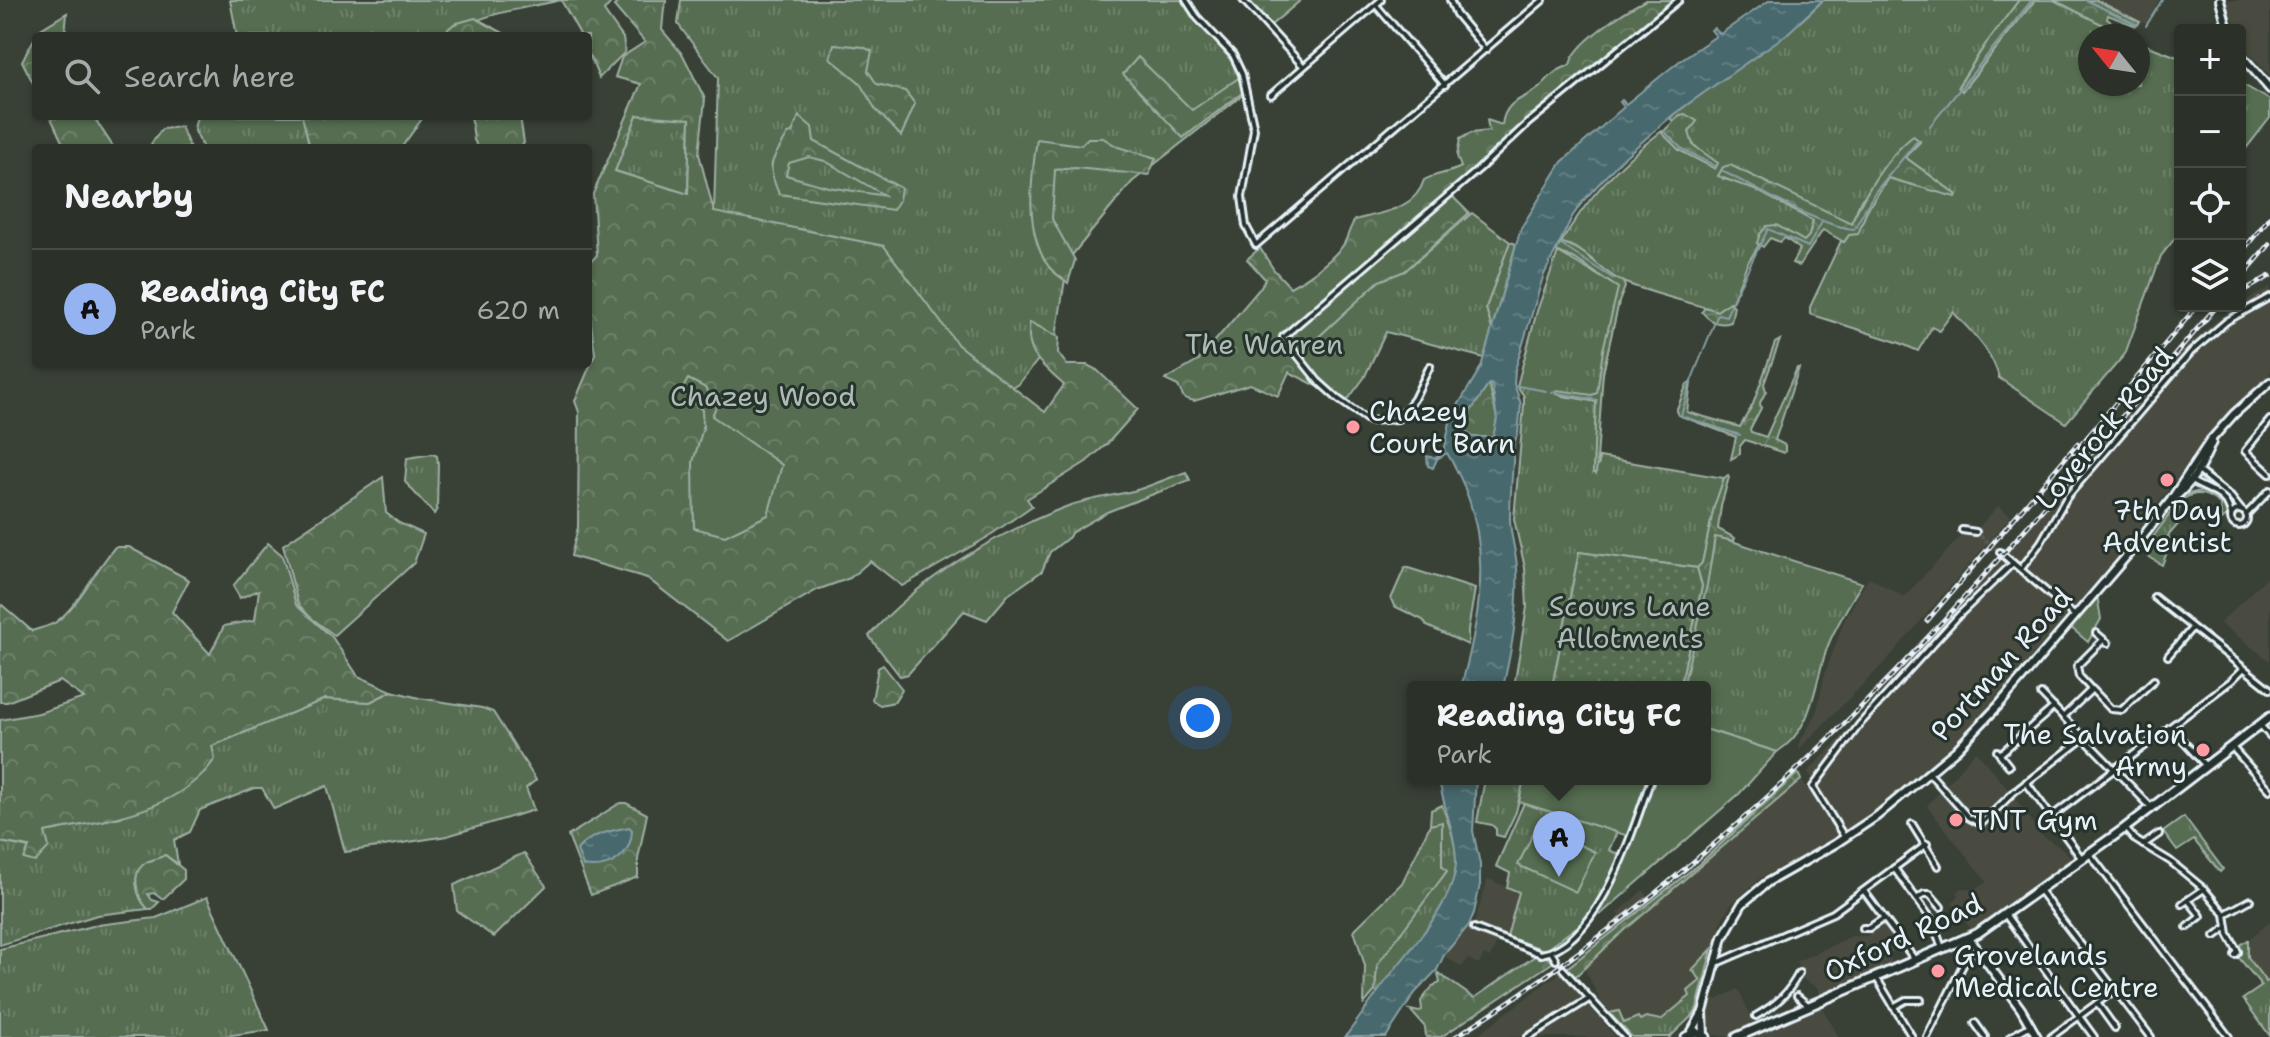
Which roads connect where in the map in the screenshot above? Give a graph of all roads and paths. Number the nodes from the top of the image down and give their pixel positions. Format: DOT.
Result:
graph roads {
  1 [pos="1186,0"];
  2 [pos="1243,0"];
  3 [pos="1381,0"];
  4 [pos="1450,0"];
  5 [pos="1543,0"];
  6 [pos="1679,0"];
  7 [pos="2220,0"];
  8 [pos="1376,5"];
  9 [pos="2226,24"];
  10 [pos="1486,50"];
  11 [pos="2246,62"];
  12 [pos="1303,67"];
  13 [pos="1445,85"];
  14 [pos="2270,89"];
  15 [pos="1271,95"];
  16 [pos="2270,297"];
  17 [pos="1430,366"];
  18 [pos="2270,382"];
  19 [pos="2270,420"];
  20 [pos="2215,436"];
  21 [pos="2201,467"];
  22 [pos="2188,472"];
  23 [pos="2270,474"];
  24 [pos="2191,481"];
  25 [pos="2198,485"];
  26 [pos="2184,490"];
  27 [pos="2270,490"];
  28 [pos="2171,500"];
  29 [pos="2244,513"];
  30 [pos="2231,515"];
  31 [pos="1962,530"];
  32 [pos="1976,532"];
  33 [pos="2000,552"];
  34 [pos="2013,563"];
  35 [pos="2021,569"];
  36 [pos="2154,597"];
  37 [pos="2075,616"];
  38 [pos="2192,628"];
  39 [pos="2096,633"];
  40 [pos="2168,656"];
  41 [pos="2243,669"];
  42 [pos="2146,677"];
  43 [pos="2092,689"];
  44 [pos="2270,689"];
  45 [pos="2041,694"];
  46 [pos="2054,707"];
  47 [pos="2063,717"];
  48 [pos="2270,717"];
  49 [pos="2260,725"];
  50 [pos="2170,727"];
  51 [pos="2270,736"];
  52 [pos="2084,738"];
  53 [pos="2231,746"];
  54 [pos="2205,765"];
  55 [pos="2009,766"];
  56 [pos="2114,769"];
  57 [pos="1930,774"];
  58 [pos="2026,782"];
  59 [pos="1649,785"];
  60 [pos="2270,790"];
  61 [pos="2151,807"];
  62 [pos="2051,817"];
  63 [pos="1912,824"];
  64 [pos="2125,828"];
  65 [pos="2159,834"];
  66 [pos="1845,838"];
  67 [pos="1927,844"];
  68 [pos="2143,845"];
  69 [pos="2086,856"];
  70 [pos="1938,866"];
  71 [pos="1894,868"];
  72 [pos="2204,889"];
  73 [pos="2039,890"];
  74 [pos="1864,891"];
  75 [pos="1917,899"];
  76 [pos="2188,900"];
  77 [pos="2250,900"];
  78 [pos="2182,904"];
  79 [pos="1941,907"];
  80 [pos="2005,914"];
  81 [pos="2225,914"];
  82 [pos="1884,918"];
  83 [pos="2187,927"];
  84 [pos="2227,927"];
  85 [pos="1474,928"];
  86 [pos="1863,928"];
  87 [pos="2214,935"];
  88 [pos="1969,938"];
  89 [pos="1977,948"];
  90 [pos="1942,950"];
  91 [pos="1551,952"];
  92 [pos="2235,955"];
  93 [pos="1556,960"];
  94 [pos="1916,961"];
  95 [pos="1715,963"];
  96 [pos="1563,969"];
  97 [pos="1799,973"];
  98 [pos="1876,977"];
  99 [pos="2115,990"];
  100 [pos="1797,996"];
  101 [pos="1589,999"];
  102 [pos="1918,1002"];
  103 [pos="2097,1003"];
  104 [pos="1808,1005"];
  105 [pos="1893,1007"];
  106 [pos="1703,1012"];
  107 [pos="1756,1016"];
  108 [pos="2079,1017"];
  109 [pos="1975,1023"];
  110 [pos="2031,1025"];
  111 [pos="2115,1028"];
  112 [pos="1983,1035"];
  113 [pos="1688,1036"];
  114 [pos="1705,1036"];
  115 [pos="1976,1036"];
  116 [pos="1528,1037"];
  117 [pos="1625,1037"];
  118 [pos="1737,1037"];
  119 [pos="1912,1037"];
  120 [pos="1927,1037"];
  121 [pos="2010,1037"];
  122 [pos="2037,1037"];
  123 [pos="2051,1037"];
  124 [pos="2094,1037"];
  125 [pos="2151,1037"];
  126 [pos="2229,1037"];
  1 -- 13 [label="street"];
  2 -- 12 [label="street"];
  3 -- 8 [label="street"];
  4 -- 10 [label="street"];
  5 -- 10 [label="street"];
  6 -- 17 [label="street"];
  7 -- 9 [label="street"];
  8 -- 12 [label="street"];
  8 -- 13 [label="street"];
  10 -- 13 [label="street"];
  11 -- 14 [label="street"];
  12 -- 15 [label="street"];
  16 -- 35 [label="street, Loverock Road"];
  18 -- 20 [label="street, Portman Road"];
  19 -- 23 [label="street"];
  20 -- 21 [label="street, Portman Road"];
  20 -- 22 [label="street, Portman Road"];
  21 -- 22 [label="street"];
  21 -- 24 [label="street, Portman Road"];
  21 -- 29 [label="street"];
  22 -- 24 [label="street"];
  22 -- 28 [label="street, Portman Road"];
  24 -- 25 [label="street"];
  24 -- 26 [label="street, Portman Road"];
  25 -- 26 [label="street"];
  25 -- 30 [label="street"];
  26 -- 28 [label="street, Portman Road"];
  27 -- 29 [label="street"];
  28 -- 37 [label="street, Portman Road"];
  29 -- 30 [label="street"];
  29 -- 30 [label="street"];
  31 -- 32 [label="street"];
  33 -- 34 [label="street"];
  34 -- 35 [label="street"];
  34 -- 66 [label="street"];
  35 -- 37 [label="street"];
  36 -- 38 [label="street"];
  37 -- 57 [label="street, Portman Road"];
  38 -- 40 [label="street"];
  38 -- 41 [label="street"];
  39 -- 43 [label="street"];
  41 -- 44 [label="street"];
  41 -- 50 [label="street"];
  42 -- 43 [label="street"];
  43 -- 47 [label="street"];
  45 -- 46 [label="street"];
  46 -- 47 [label="street"];
  46 -- 55 [label="street"];
  47 -- 52 [label="street"];
  48 -- 49 [label="main road, Oxford Road"];
  49 -- 51 [label="street"];
  49 -- 53 [label="main road, Oxford Road"];
  50 -- 54 [label="street"];
  50 -- 56 [label="street"];
  52 -- 56 [label="street"];
  52 -- 58 [label="street"];
  53 -- 54 [label="main road, Oxford Road"];
  53 -- 60 [label="street"];
  54 -- 61 [label="main road, Oxford Road"];
  56 -- 61 [label="street"];
  56 -- 62 [label="street"];
  57 -- 58 [label="street"];
  57 -- 66 [label="street, Portman Road"];
  58 -- 62 [label="street"];
  59 -- 91 [label="street"];
  61 -- 64 [label="main road, Oxford Road"];
  62 -- 69 [label="street"];
  63 -- 67 [label="street"];
  64 -- 68 [label="street"];
  64 -- 69 [label="main road, Oxford Road"];
  65 -- 68 [label="street"];
  66 -- 95 [label="street, Portman Road"];
  67 -- 70 [label="street"];
  67 -- 71 [label="street"];
  68 -- 72 [label="street"];
  69 -- 73 [label="main road, Oxford Road"];
  69 -- 126 [label="street"];
  71 -- 74 [label="street"];
  71 -- 75 [label="street"];
  72 -- 76 [label="street"];
  72 -- 81 [label="street"];
  73 -- 80 [label="main road, Oxford Road"];
  73 -- 99 [label="street"];
  74 -- 82 [label="street"];
  74 -- 95 [label="street"];
  75 -- 79 [label="street"];
  75 -- 90 [label="street"];
  76 -- 78 [label="street"];
  76 -- 83 [label="street"];
  77 -- 81 [label="street"];
  80 -- 88 [label="main road, Oxford Road"];
  80 -- 108 [label="street"];
  81 -- 84 [label="street"];
  82 -- 86 [label="street"];
  82 -- 94 [label="street"];
  84 -- 87 [label="street"];
  84 -- 92 [label="street"];
  85 -- 91 [label="street"];
  88 -- 89 [label="street"];
  88 -- 90 [label="main road, Oxford Road"];
  89 -- 110 [label="street"];
  89 -- 120 [label="street"];
  90 -- 94 [label="main road, Oxford Road"];
  91 -- 93 [label="street"];
  94 -- 98 [label="main road, Oxford Road"];
  95 -- 106 [label="street, Portman Road"];
  96 -- 101 [label="street"];
  97 -- 107 [label="street"];
  98 -- 104 [label="main road, Oxford Road"];
  98 -- 105 [label="street"];
  99 -- 103 [label="street"];
  99 -- 125 [label="street"];
  100 -- 104 [label="street"];
  101 -- 116 [label="street"];
  101 -- 117 [label="street"];
  102 -- 105 [label="street"];
  103 -- 108 [label="street"];
  103 -- 111 [label="street"];
  104 -- 118 [label="main road, Oxford Road"];
  105 -- 119 [label="street"];
  106 -- 113 [label="street"];
  106 -- 114 [label="street"];
  108 -- 123 [label="street"];
  108 -- 124 [label="street"];
  109 -- 112 [label="street"];
  110 -- 121 [label="street"];
  110 -- 122 [label="street"];
  112 -- 115 [label="street"];
  113 -- 114 [label="main road"];
}
